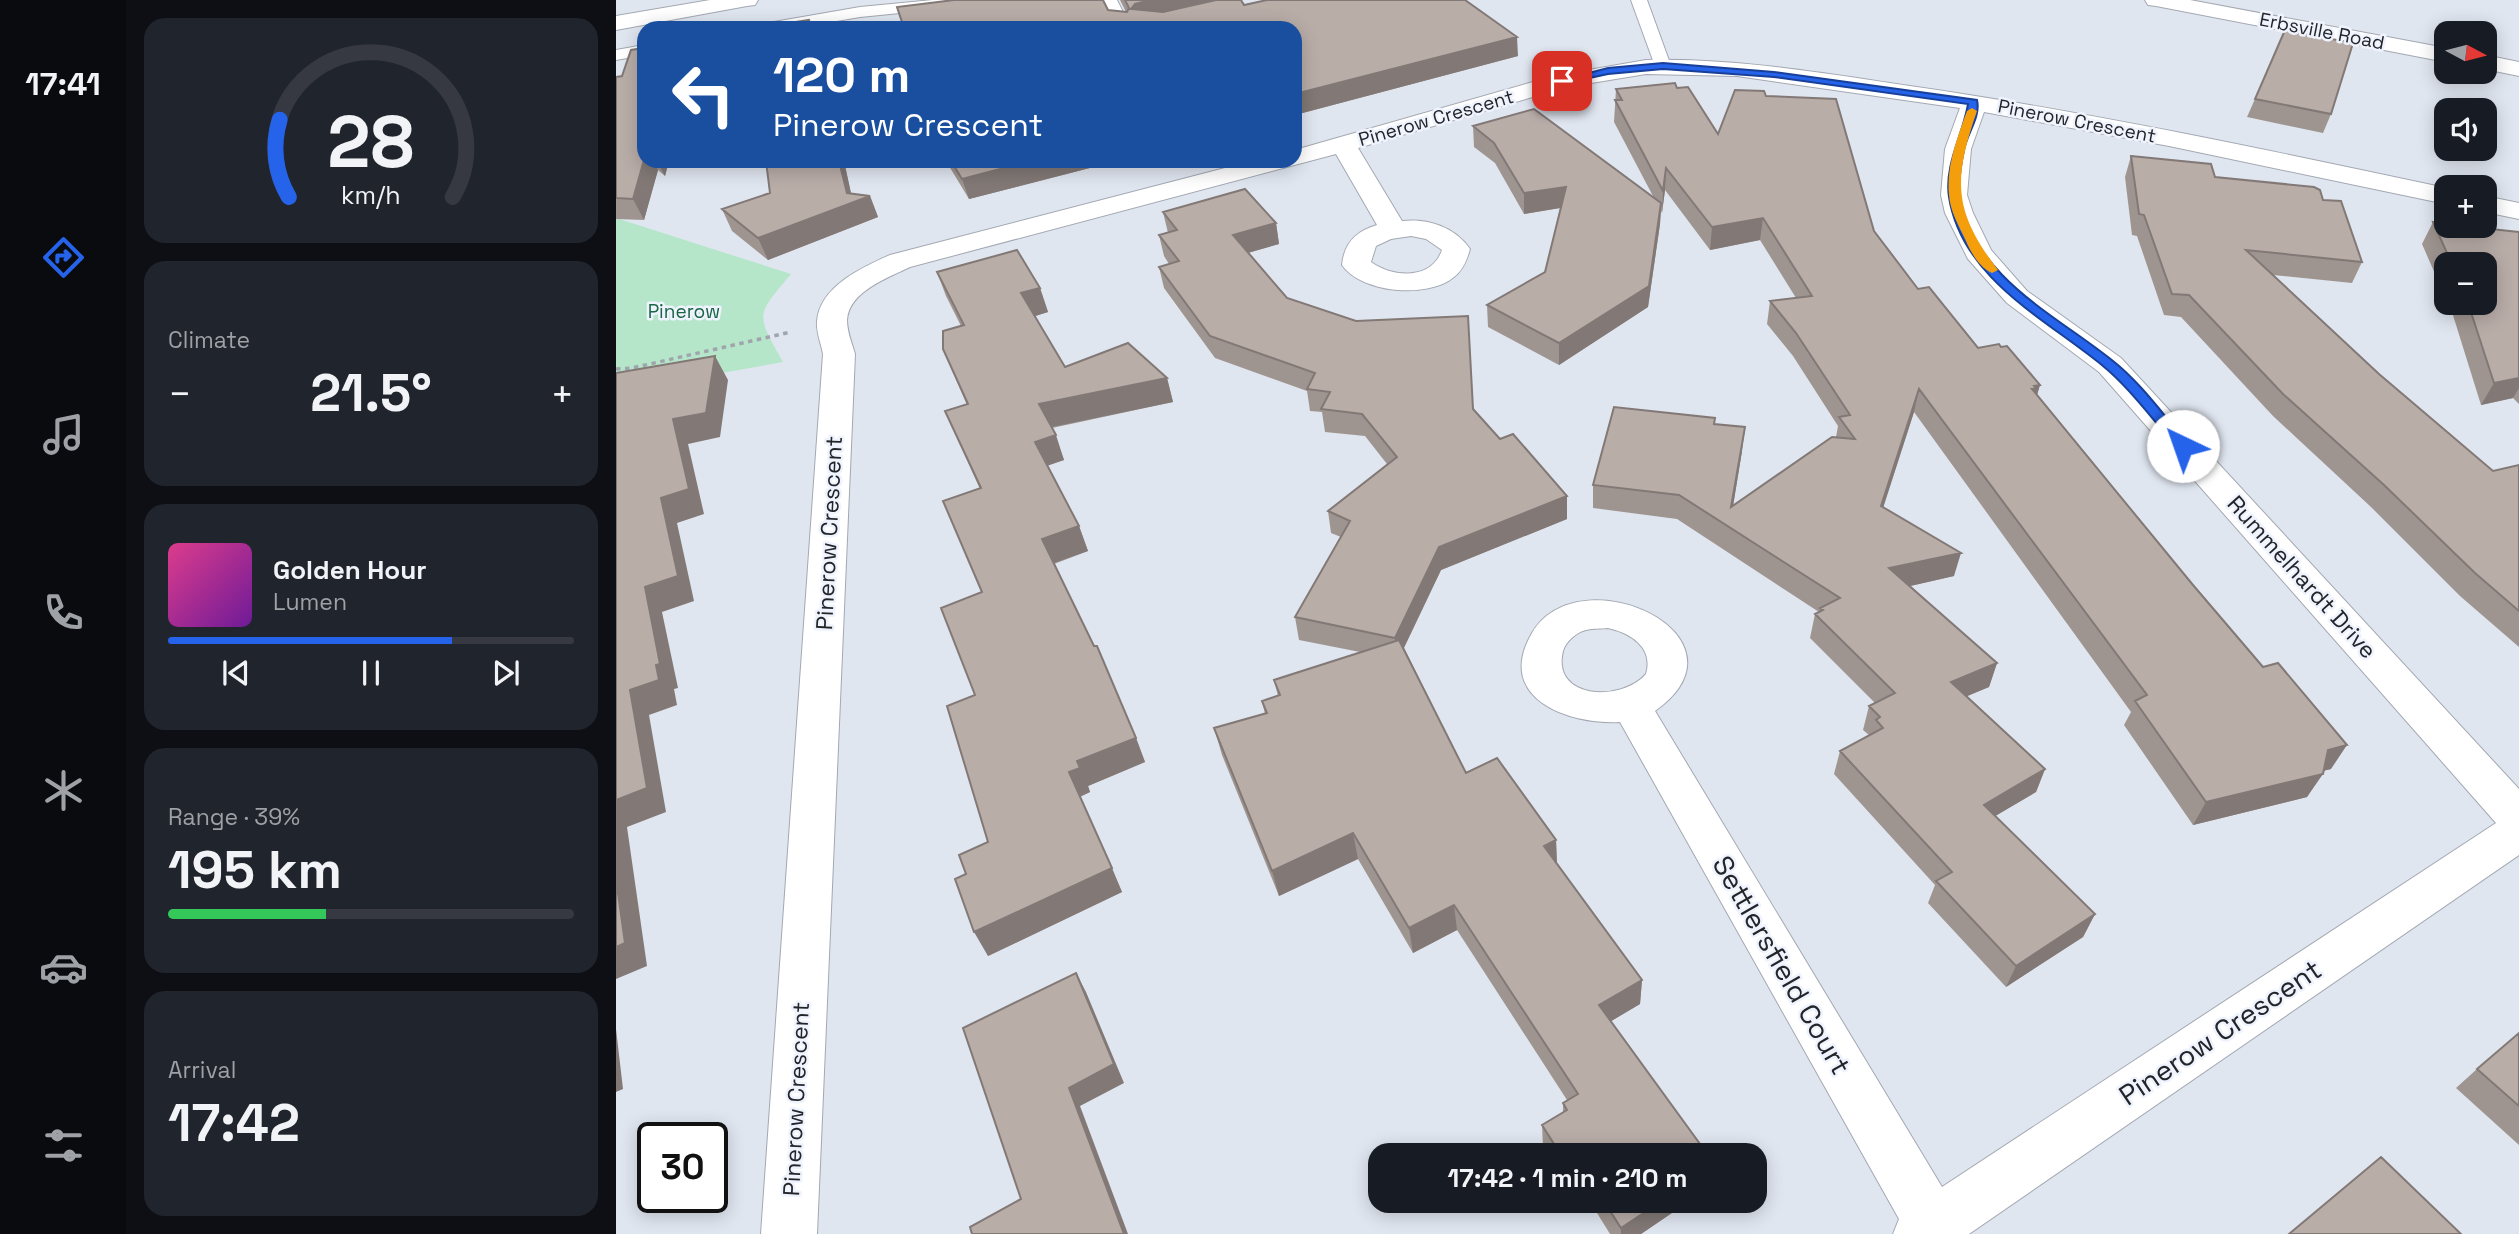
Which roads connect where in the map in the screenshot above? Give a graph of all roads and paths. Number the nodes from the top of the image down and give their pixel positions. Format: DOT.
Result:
graph roads {
  1 [pos="648,0"];
  2 [pos="980,0"];
  3 [pos="1109,0"];
  4 [pos="1639,0"];
  5 [pos="2156,0"];
  6 [pos="736,1"];
  7 [pos="616,5"];
  8 [pos="862,20"];
  9 [pos="1120,21"];
  10 [pos="616,23"];
  11 [pos="637,51"];
  12 [pos="2434,53"];
  13 [pos="616,55"];
  14 [pos="2497,64"];
  15 [pos="1663,66"];
  16 [pos="2519,69"];
  17 [pos="1973,102"];
  18 [pos="1343,145"];
  19 [pos="1302,156"];
  20 [pos="1255,168"];
  21 [pos="2434,194"];
  22 [pos="2497,206"];
  23 [pos="2519,211"];
  24 [pos="1393,229"];
  25 [pos="832,318"];
  26 [pos="616,369"];
  27 [pos="1631,706"];
  28 [pos="2519,819"];
  29 [pos="2519,831"];
  30 [pos="1927,1229"];
  31 [pos="789,1234"];
  1 -- 7 [label="street"];
  2 -- 8 [label="lane"];
  3 -- 9 [label="lane"];
  4 -- 15 [label="lane"];
  5 -- 12 [label="street, Erbsville Road"];
  6 -- 10 [label="street"];
  11 -- 13 [label="lane"];
  14 -- 16 [label="street"];
  15 -- 17 [label="street, Pinerow Crescent"];
  15 -- 18 [label="street, Pinerow Crescent"];
  17 -- 21 [label="street, Pinerow Crescent"];
  17 -- 28 [label="street, Rummelhardt Drive"];
  18 -- 19 [label="street, Pinerow Crescent"];
  18 -- 24 [label="street"];
  20 -- 25 [label="street"];
  22 -- 23 [label="street"];
  25 -- 26 [label="path"];
  25 -- 31 [label="street, Pinerow Crescent"];
  27 -- 30 [label="street, Settlersfield Court"];
  29 -- 30 [label="street, Pinerow Crescent"];
}
